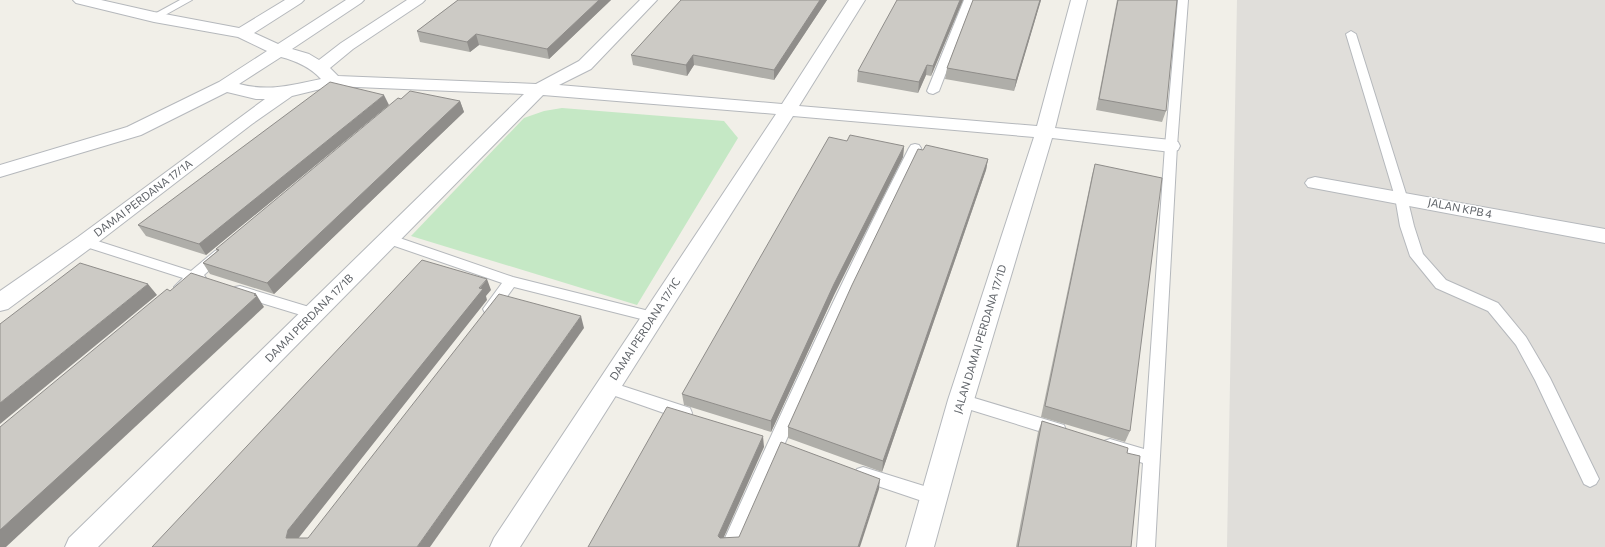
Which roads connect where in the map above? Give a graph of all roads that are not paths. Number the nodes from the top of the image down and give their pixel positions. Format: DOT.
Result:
graph roads {
  1 [pos="87,0"];
  2 [pos="186,0"];
  3 [pos="296,0"];
  4 [pos="356,0"];
  5 [pos="416,0"];
  6 [pos="649,0"];
  7 [pos="856,0"];
  8 [pos="969,0"];
  9 [pos="1079,0"];
  10 [pos="1182,0"];
  11 [pos="154,17"];
  12 [pos="242,33"];
  13 [pos="1351,34"];
  14 [pos="277,50"];
  15 [pos="320,68"];
  16 [pos="333,81"];
  17 [pos="225,86"];
  18 [pos="539,89"];
  19 [pos="933,91"];
  20 [pos="286,92"];
  21 [pos="787,111"];
  22 [pos="1044,132"];
  23 [pos="1171,146"];
  24 [pos="914,148"];
  25 [pos="0,171"];
  26 [pos="1315,183"];
  27 [pos="1401,197"];
  28 [pos="1605,236"];
  29 [pos="388,239"];
  30 [pos="85,242"];
  31 [pos="230,246"];
  32 [pos="194,276"];
  33 [pos="209,281"];
  34 [pos="511,281"];
  35 [pos="224,286"];
  36 [pos="169,296"];
  37 [pos="0,303"];
  38 [pos="314,314"];
  39 [pos="653,317"];
  40 [pos="481,321"];
  41 [pos="607,387"];
  42 [pos="961,400"];
  43 [pos="696,418"];
  44 [pos="1069,433"];
  45 [pos="1092,440"];
  46 [pos="1152,459"];
  47 [pos="847,468"];
  48 [pos="1590,478"];
  49 [pos="934,497"];
  50 [pos="78,547"];
  51 [pos="504,547"];
  52 [pos="730,547"];
  53 [pos="920,547"];
  54 [pos="1146,547"];
  1 -- 11 [label="street"];
  2 -- 11 [label="lane"];
  3 -- 12 [label="street"];
  4 -- 14 [label="street"];
  5 -- 15 [label="street"];
  6 -- 18 [label="street"];
  7 -- 21 [label="street, DAMAI PERDANA 17/1C"];
  8 -- 19 [label="lane"];
  9 -- 22 [label="street, JALAN DAMAI PERDANA 17/1D"];
  10 -- 23 [label="lane"];
  11 -- 12 [label="street"];
  12 -- 14 [label="street"];
  13 -- 27 [label="lane"];
  14 -- 15 [label="street"];
  14 -- 17 [label="street"];
  15 -- 16 [label="street"];
  16 -- 18 [label="street"];
  16 -- 20 [label="street"];
  17 -- 20 [label="street"];
  17 -- 25 [label="street"];
  18 -- 21 [label="street"];
  18 -- 29 [label="street, DAMAI PERDANA 17/1B"];
  20 -- 30 [label="street, DAMAI PERDANA 17/1A"];
  21 -- 22 [label="street"];
  21 -- 39 [label="street, DAMAI PERDANA 17/1C"];
  22 -- 23 [label="street"];
  22 -- 42 [label="street, JALAN DAMAI PERDANA 17/1D"];
  23 -- 46 [label="lane"];
  24 -- 52 [label="lane"];
  26 -- 27 [label="street, JALAN KPB 4"];
  27 -- 28 [label="street, JALAN KPB 4"];
  27 -- 48 [label="lane"];
  29 -- 34 [label="lane"];
  29 -- 38 [label="street, DAMAI PERDANA 17/1B"];
  30 -- 32 [label="lane"];
  30 -- 37 [label="street, DAMAI PERDANA 17/1A"];
  31 -- 32 [label="lane"];
  32 -- 33 [label="lane"];
  32 -- 36 [label="lane"];
  34 -- 39 [label="lane"];
  34 -- 40 [label="lane"];
  35 -- 38 [label="lane"];
  38 -- 50 [label="street, DAMAI PERDANA 17/1B"];
  39 -- 41 [label="street, DAMAI PERDANA 17/1C"];
  41 -- 43 [label="lane"];
  41 -- 51 [label="street, DAMAI PERDANA 17/1C"];
  42 -- 44 [label="lane"];
  42 -- 49 [label="street, JALAN DAMAI PERDANA 17/1D"];
  45 -- 46 [label="lane"];
  46 -- 54 [label="lane"];
  47 -- 49 [label="lane"];
  49 -- 53 [label="street, JALAN DAMAI PERDANA 17/1D"];
}
